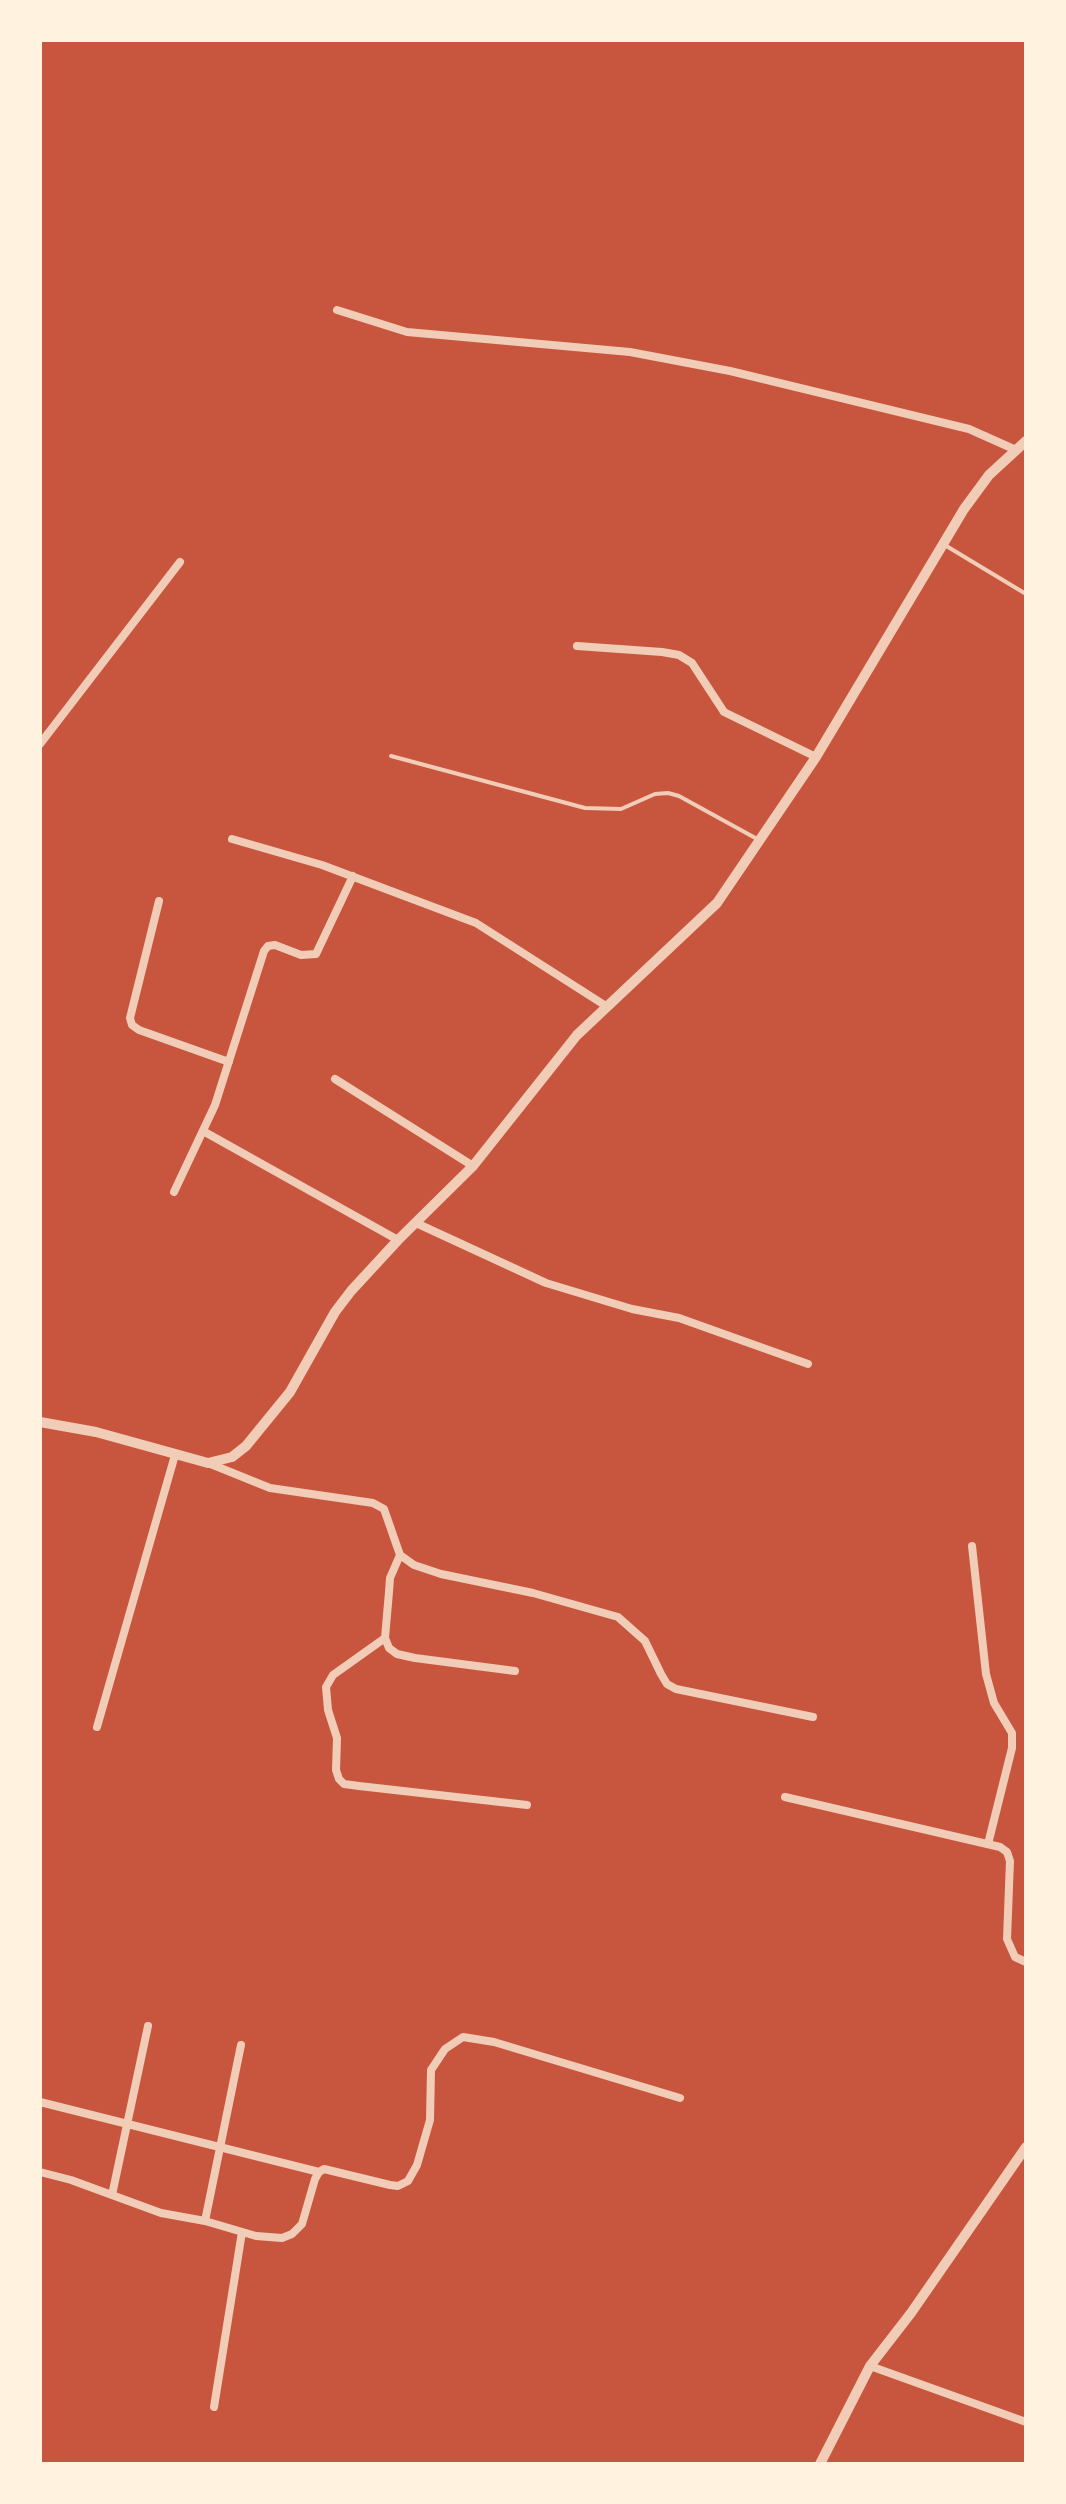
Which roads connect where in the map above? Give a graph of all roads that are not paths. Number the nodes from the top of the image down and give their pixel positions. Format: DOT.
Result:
graph roads {
  1 [pos="337,310"];
  2 [pos="1026,441"];
  3 [pos="1016,450"];
  4 [pos="943,544"];
  5 [pos="180,562"];
  6 [pos="1026,594"];
  7 [pos="577,646"];
  8 [pos="40,744"];
  9 [pos="391,756"];
  10 [pos="816,757"];
  11 [pos="232,839"];
  12 [pos="760,841"];
  13 [pos="353,876"];
  14 [pos="159,901"];
  15 [pos="606,1006"];
  16 [pos="229,1062"];
  17 [pos="335,1079"];
  18 [pos="203,1131"];
  19 [pos="473,1166"];
  20 [pos="174,1192"];
  21 [pos="416,1223"];
  22 [pos="398,1240"];
  23 [pos="808,1364"];
  24 [pos="40,1422"];
  25 [pos="175,1455"];
  26 [pos="208,1463"];
  27 [pos="972,1546"];
  28 [pos="400,1555"];
  29 [pos="385,1638"];
  30 [pos="515,1671"];
  31 [pos="813,1717"];
  32 [pos="97,1727"];
  33 [pos="785,1797"];
  34 [pos="527,1805"];
  35 [pos="988,1844"];
  36 [pos="1026,1962"];
  37 [pos="148,2026"];
  38 [pos="241,2045"];
  39 [pos="680,2098"];
  40 [pos="40,2102"];
  41 [pos="128,2124"];
  42 [pos="222,2147"];
  43 [pos="1026,2147"];
  44 [pos="40,2172"];
  45 [pos="319,2172"];
  46 [pos="112,2195"];
  47 [pos="205,2221"];
  48 [pos="242,2232"];
  49 [pos="870,2366"];
  50 [pos="214,2407"];
  51 [pos="1026,2422"];
  52 [pos="820,2464"];
  1 -- 3 [label="street"];
  2 -- 3 [label="street"];
  3 -- 4 [label="street"];
  4 -- 6 [label="lane"];
  4 -- 10 [label="street"];
  5 -- 8 [label="street"];
  7 -- 10 [label="street"];
  9 -- 12 [label="lane"];
  10 -- 12 [label="street"];
  11 -- 13 [label="street"];
  12 -- 15 [label="street"];
  13 -- 15 [label="street"];
  13 -- 16 [label="street"];
  14 -- 16 [label="street"];
  15 -- 19 [label="street"];
  16 -- 18 [label="street"];
  17 -- 19 [label="street"];
  18 -- 20 [label="street"];
  18 -- 22 [label="street"];
  19 -- 21 [label="street"];
  21 -- 22 [label="street"];
  21 -- 23 [label="street"];
  22 -- 26 [label="street"];
  24 -- 25 [label="street"];
  25 -- 26 [label="street"];
  25 -- 32 [label="street"];
  26 -- 28 [label="street"];
  27 -- 35 [label="street"];
  28 -- 29 [label="street"];
  28 -- 31 [label="street"];
  29 -- 30 [label="street"];
  29 -- 34 [label="street"];
  33 -- 35 [label="street"];
  35 -- 36 [label="street"];
  37 -- 41 [label="street"];
  38 -- 42 [label="street"];
  39 -- 45 [label="street"];
  40 -- 41 [label="street"];
  41 -- 42 [label="street"];
  41 -- 46 [label="street"];
  42 -- 45 [label="street"];
  42 -- 47 [label="street"];
  43 -- 49 [label="street"];
  44 -- 46 [label="street"];
  45 -- 48 [label="street"];
  46 -- 47 [label="street"];
  47 -- 48 [label="street"];
  48 -- 50 [label="street"];
  49 -- 51 [label="street"];
  49 -- 52 [label="street"];
}
